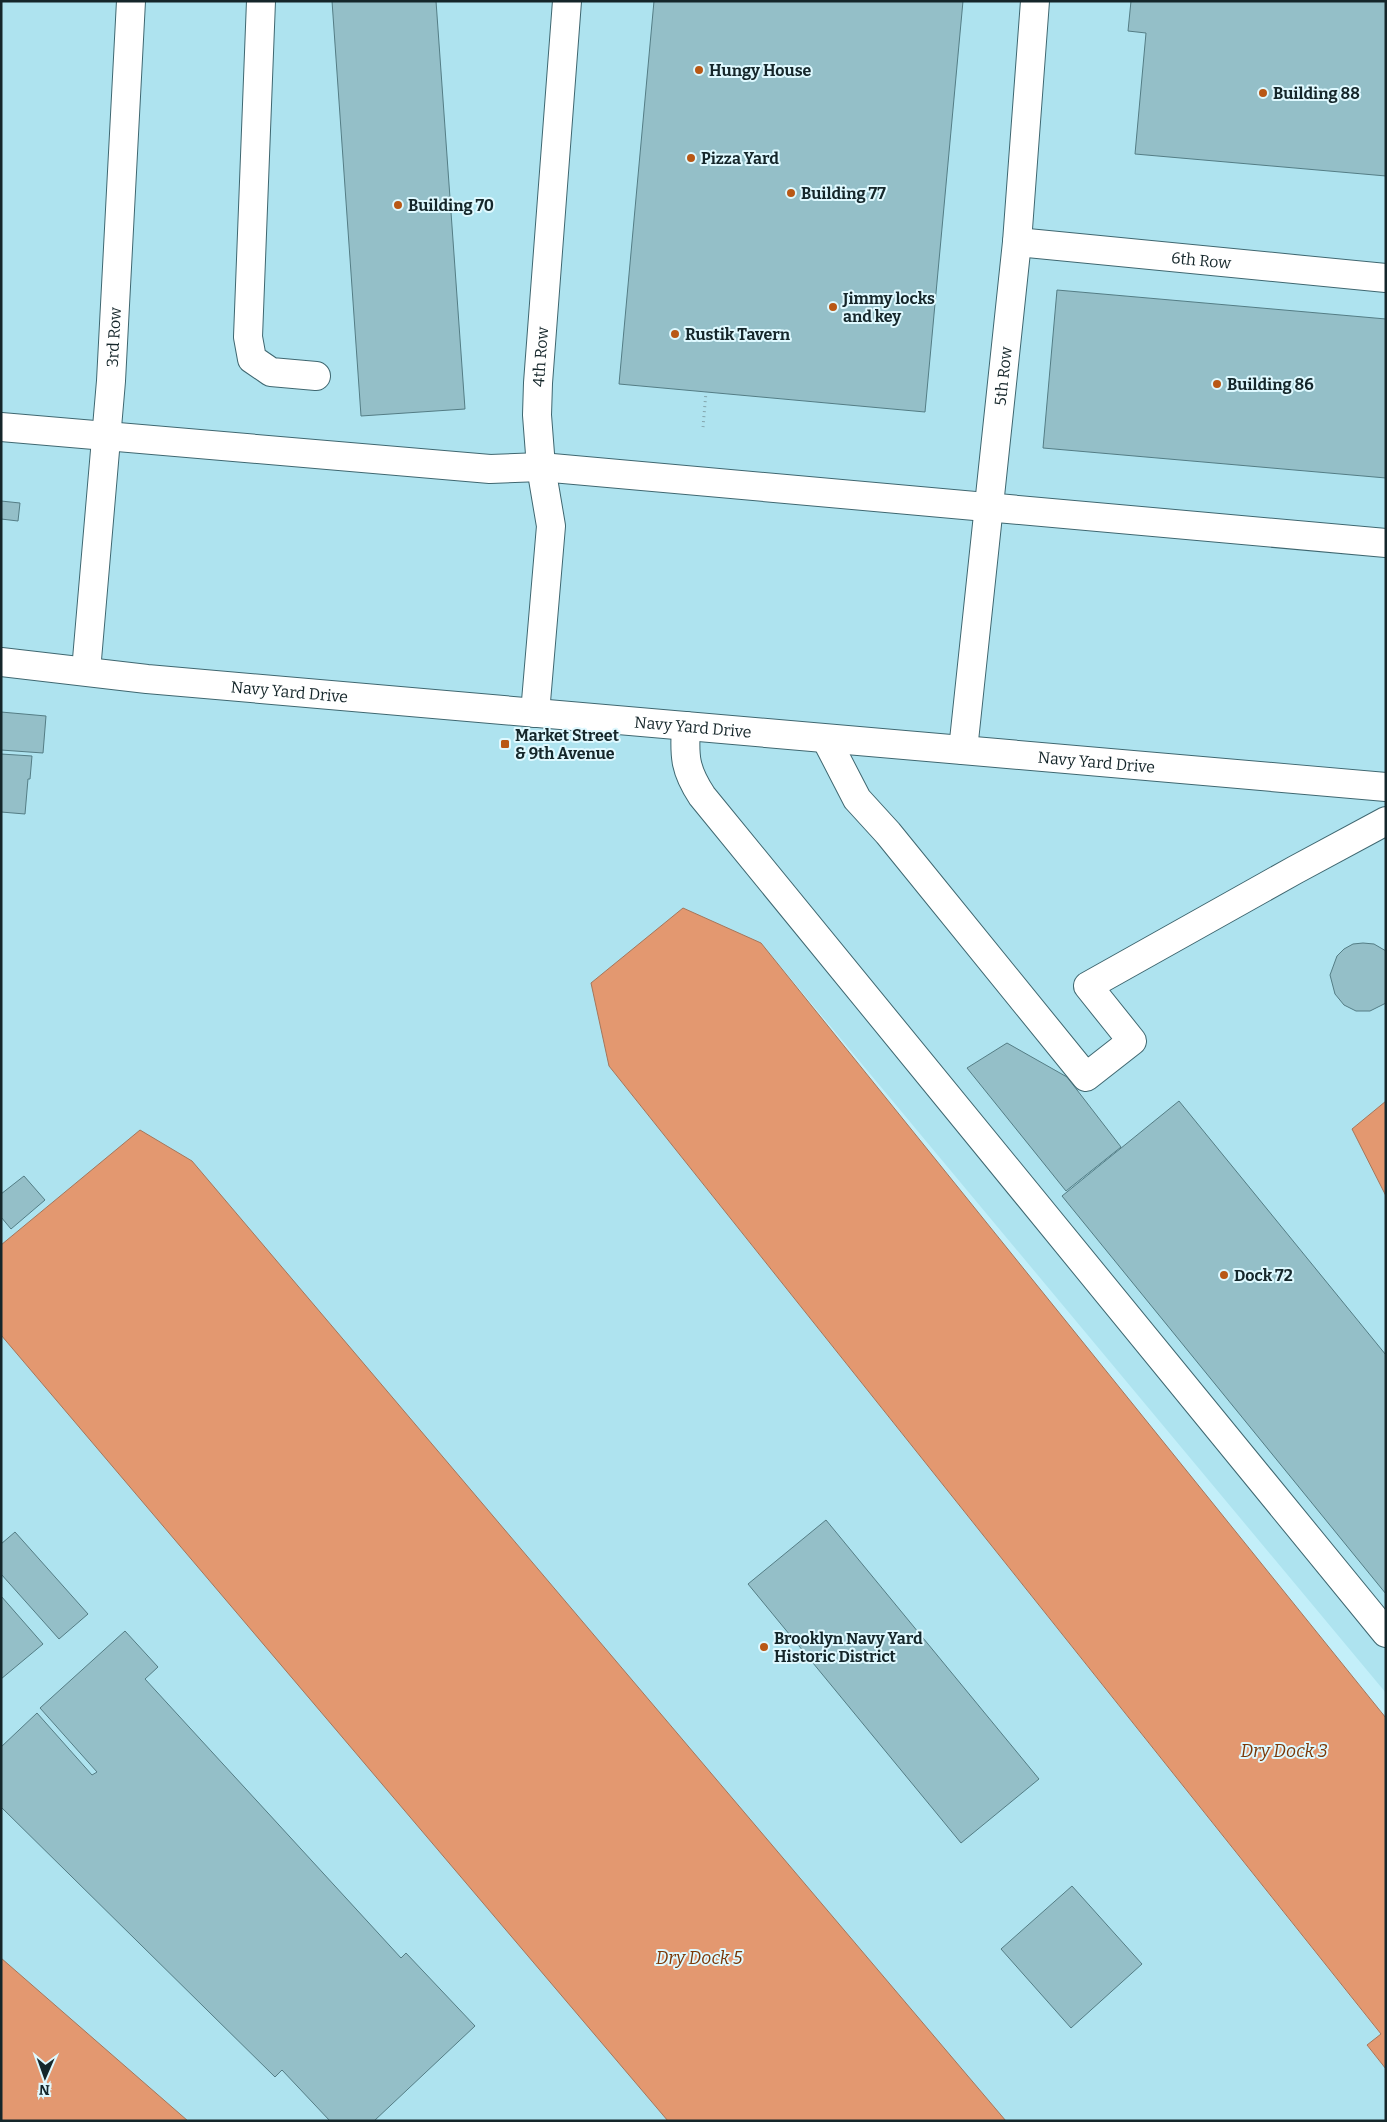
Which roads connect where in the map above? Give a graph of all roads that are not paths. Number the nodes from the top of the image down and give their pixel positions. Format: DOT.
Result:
graph roads {
  1 [pos="130,1"];
  2 [pos="261,1"];
  3 [pos="567,1"];
  4 [pos="1034,1"];
  5 [pos="1017,242"];
  6 [pos="1386,278"];
  7 [pos="316,376"];
  8 [pos="1,427"];
  9 [pos="108,435"];
  10 [pos="541,467"];
  11 [pos="988,507"];
  12 [pos="1386,543"];
  13 [pos="1,662"];
  14 [pos="86,671"];
  15 [pos="534,713"];
  16 [pos="686,726"];
  17 [pos="826,739"];
  18 [pos="963,750"];
  19 [pos="1386,787"];
  20 [pos="1386,821"];
  21 [pos="1386,1633"];
  1 -- 9 [label="street, 3rd Row"];
  2 -- 7 [label="street"];
  3 -- 10 [label="street, 4th Row"];
  4 -- 5 [label="street, 5th Row"];
  5 -- 6 [label="street, 6th Row"];
  5 -- 11 [label="street, 5th Row"];
  8 -- 9 [label="street"];
  9 -- 10 [label="street"];
  9 -- 14 [label="street, 3rd Row"];
  10 -- 11 [label="street"];
  10 -- 15 [label="street, 4th Row"];
  11 -- 12 [label="street"];
  11 -- 18 [label="street, 5th Row"];
  13 -- 14 [label="street, Navy Yard Drive"];
  14 -- 15 [label="street, Navy Yard Drive"];
  15 -- 16 [label="street, Navy Yard Drive"];
  16 -- 17 [label="street, Navy Yard Drive"];
  16 -- 21 [label="street"];
  17 -- 18 [label="street, Navy Yard Drive"];
  17 -- 20 [label="street"];
  18 -- 19 [label="street, Navy Yard Drive"];
}
